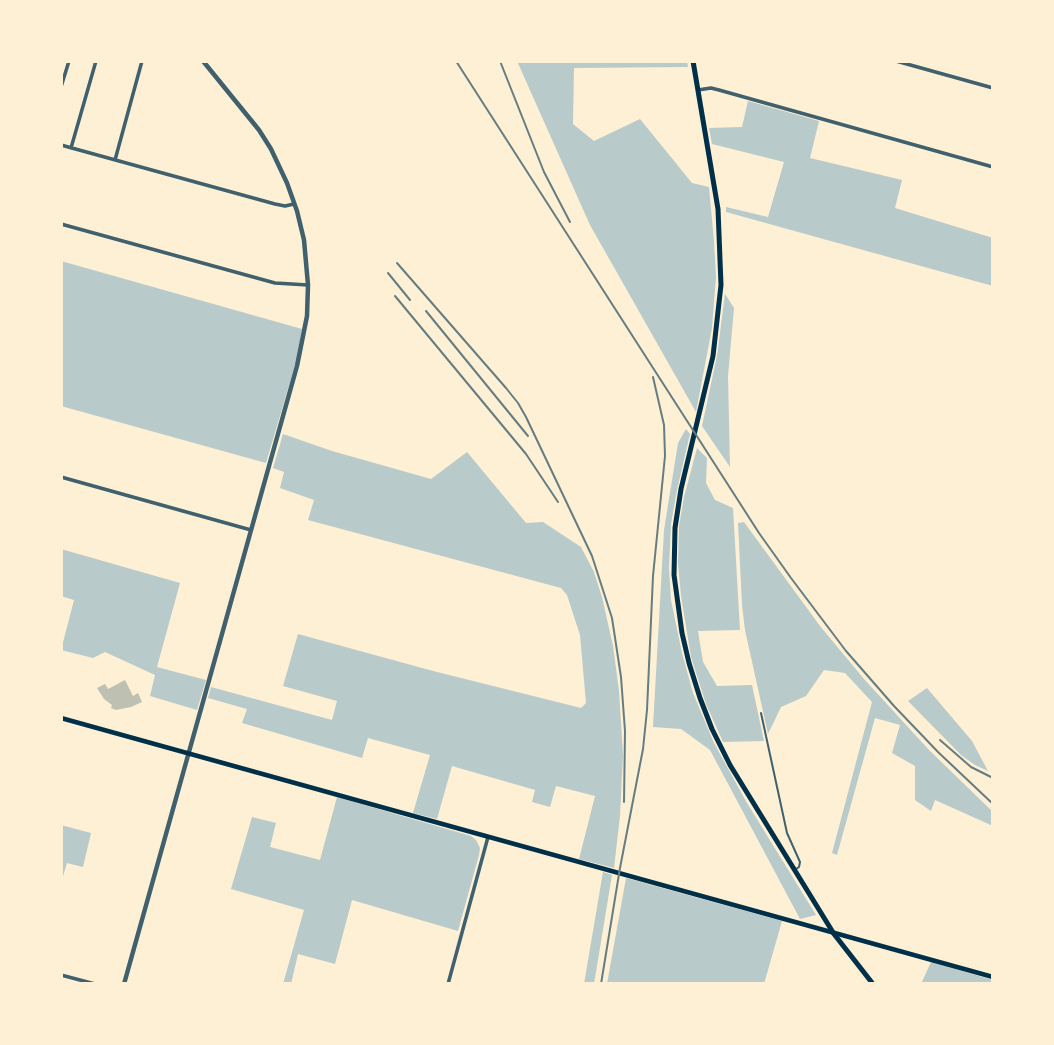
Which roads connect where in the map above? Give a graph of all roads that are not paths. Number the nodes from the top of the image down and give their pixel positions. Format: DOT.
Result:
graph roads {
  1 [pos="69,61"];
  2 [pos="96,61"];
  3 [pos="142,61"];
  4 [pos="204,61"];
  5 [pos="693,61"];
  6 [pos="896,61"];
  7 [pos="61,87"];
  8 [pos="993,88"];
  9 [pos="698,90"];
  10 [pos="61,145"];
  11 [pos="71,148"];
  12 [pos="115,160"];
  13 [pos="993,167"];
  14 [pos="294,204"];
  15 [pos="61,224"];
  16 [pos="308,285"];
  17 [pos="61,477"];
  18 [pos="251,530"];
  19 [pos="761,713"];
  20 [pos="61,718"];
  21 [pos="188,753"];
  22 [pos="489,836"];
  23 [pos="794,871"];
  24 [pos="834,934"];
  25 [pos="61,975"];
  26 [pos="993,977"];
  27 [pos="95,984"];
  28 [pos="124,984"];
  29 [pos="448,984"];
  30 [pos="873,984"];
  1 -- 7 [label="street"];
  2 -- 11 [label="street"];
  3 -- 12 [label="street"];
  4 -- 14 [label="street"];
  5 -- 9 [label="main road"];
  6 -- 8 [label="street"];
  9 -- 13 [label="street"];
  9 -- 23 [label="main road"];
  10 -- 11 [label="street"];
  11 -- 12 [label="street"];
  12 -- 14 [label="street"];
  14 -- 16 [label="street"];
  15 -- 16 [label="street"];
  16 -- 18 [label="street"];
  17 -- 18 [label="street"];
  18 -- 21 [label="street"];
  19 -- 23 [label="lane"];
  20 -- 21 [label="main road"];
  21 -- 22 [label="main road"];
  21 -- 28 [label="street"];
  22 -- 24 [label="main road"];
  22 -- 29 [label="street"];
  23 -- 24 [label="main road"];
  24 -- 26 [label="main road"];
  24 -- 30 [label="main road"];
  25 -- 27 [label="street"];
}
